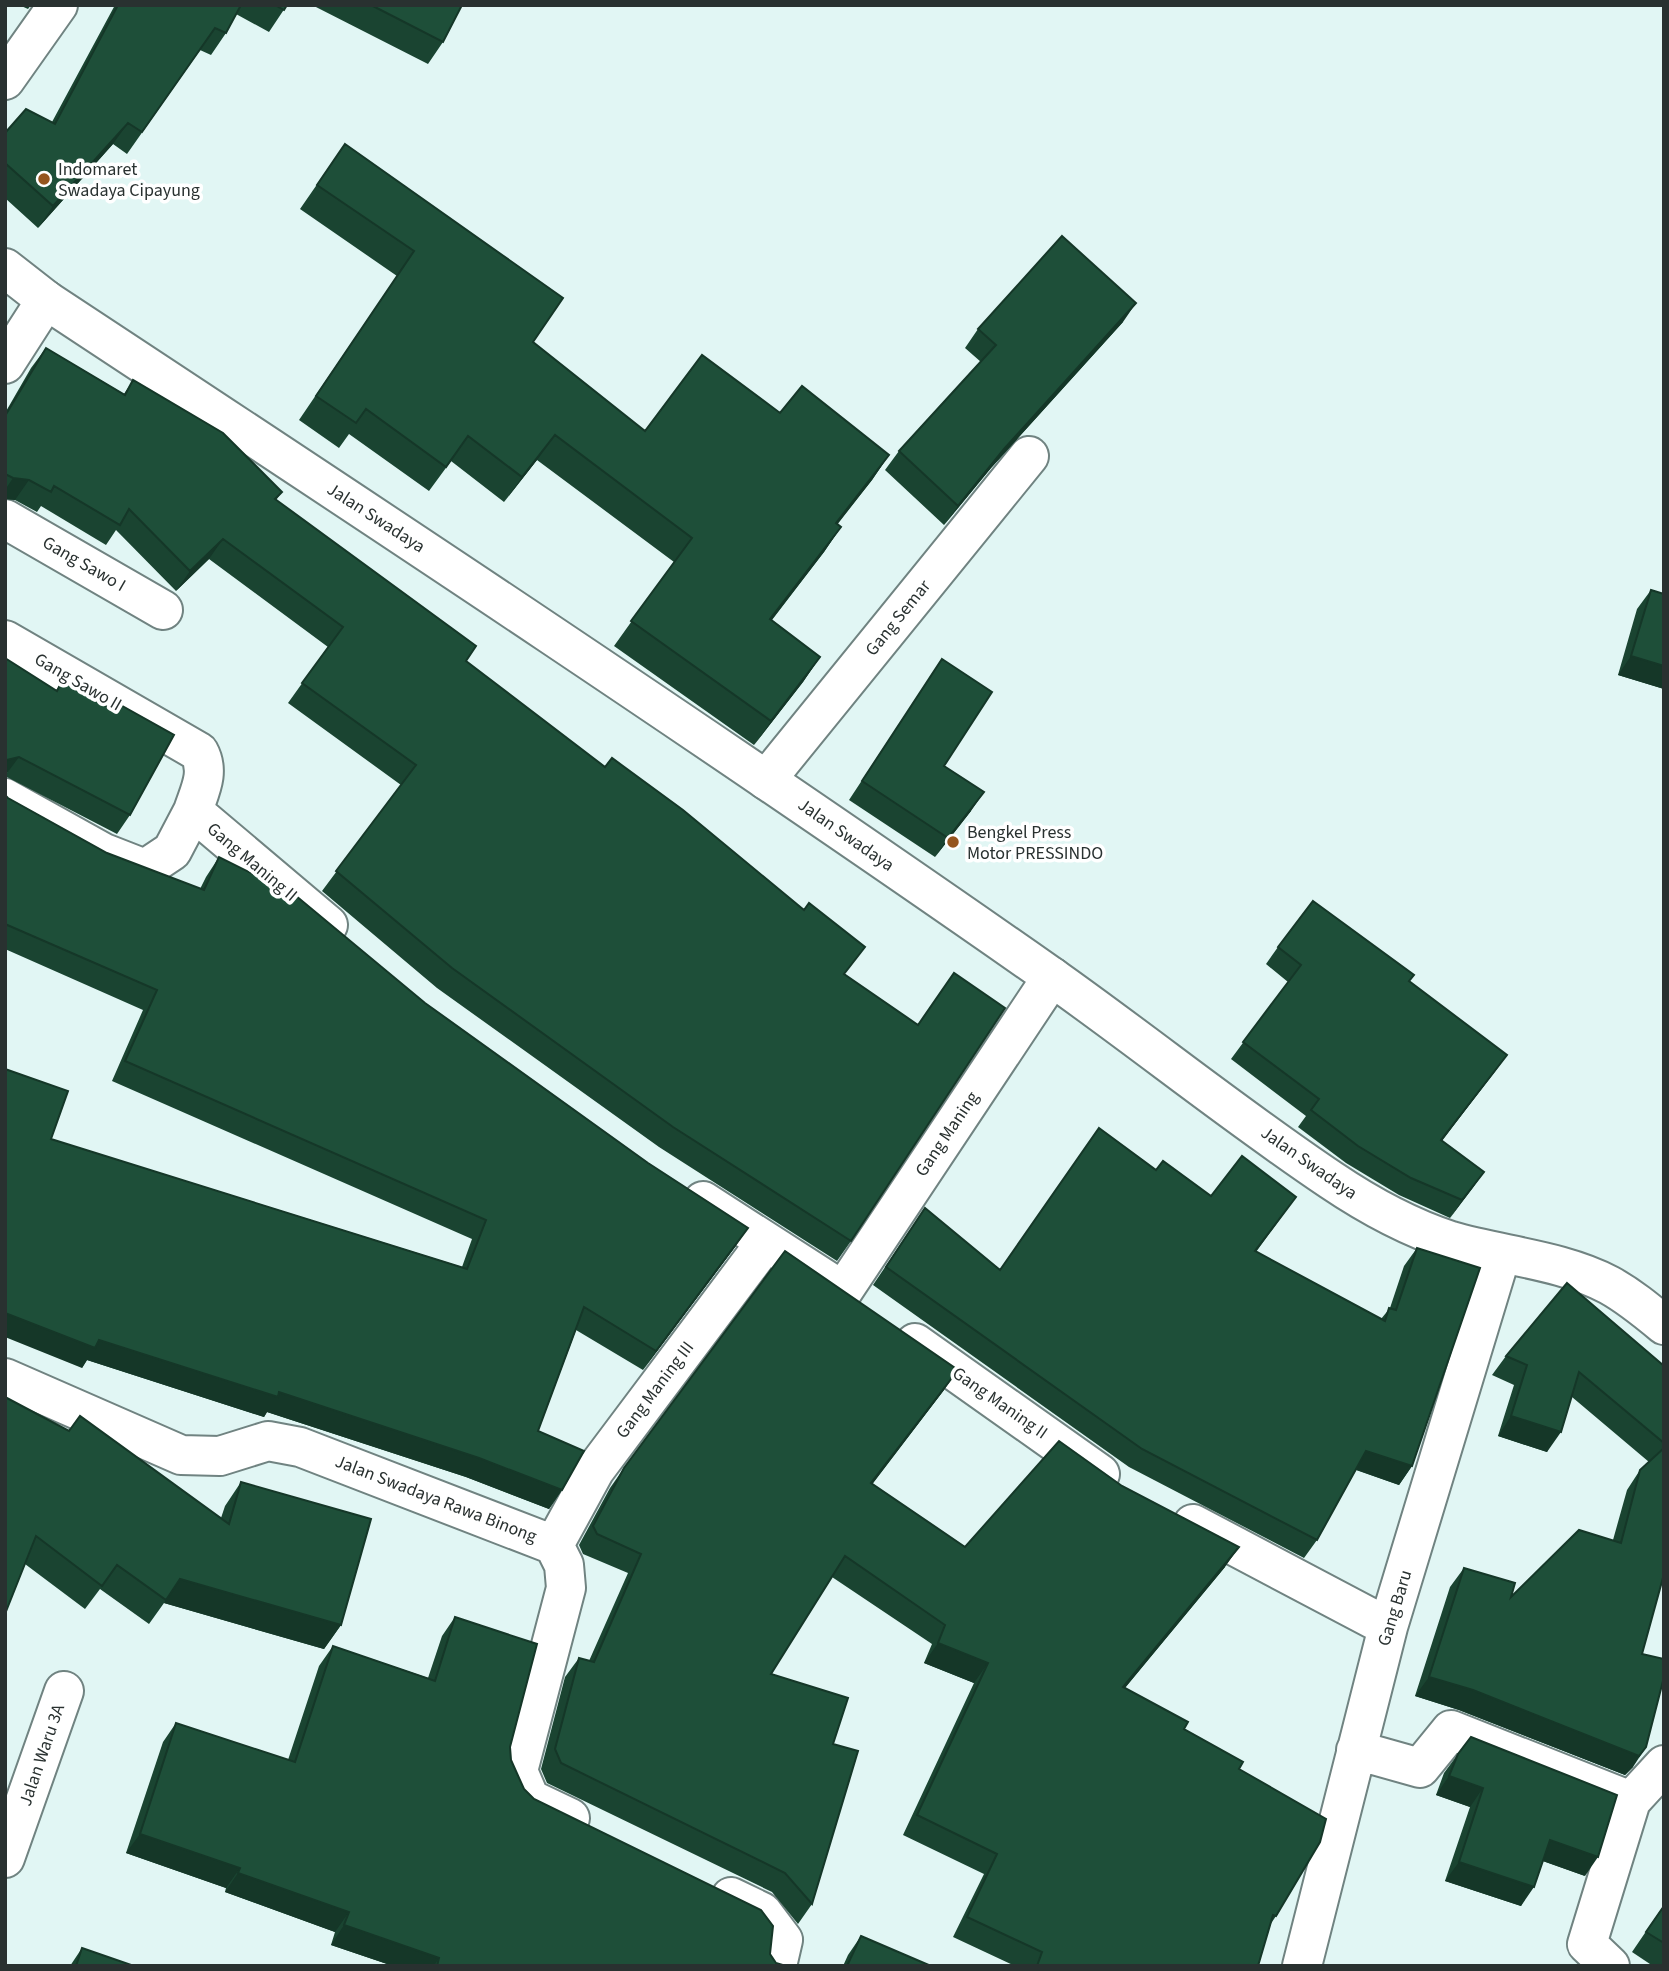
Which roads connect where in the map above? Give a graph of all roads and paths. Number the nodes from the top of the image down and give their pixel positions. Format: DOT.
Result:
graph roads {
  1 [pos="58,5"];
  2 [pos="5,80"];
  3 [pos="5,268"];
  4 [pos="46,300"];
  5 [pos="5,364"];
  6 [pos="1029,456"];
  7 [pos="5,519"];
  8 [pos="163,610"];
  9 [pos="5,640"];
  10 [pos="187,745"];
  11 [pos="766,780"];
  12 [pos="5,798"];
  13 [pos="193,811"];
  14 [pos="350,944"];
  15 [pos="1052,977"];
  16 [pos="669,1179"];
  17 [pos="766,1242"];
  18 [pos="1501,1255"];
  19 [pos="843,1291"];
  20 [pos="1664,1325"];
  21 [pos="5,1378"];
  22 [pos="1130,1493"];
  23 [pos="1167,1511"];
  24 [pos="554,1545"];
  25 [pos="1388,1627"];
  26 [pos="65,1691"];
  27 [pos="1356,1750"];
  28 [pos="1664,1765"];
  29 [pos="1632,1801"];
  30 [pos="603,1834"];
  31 [pos="5,1858"];
  32 [pos="701,1882"];
  33 [pos="777,1966"];
  34 [pos="1302,1966"];
  35 [pos="1610,1966"];
  1 -- 2 [label="street"];
  3 -- 4 [label="street"];
  4 -- 5 [label="street"];
  4 -- 11 [label="street, Jalan Swadaya"];
  6 -- 11 [label="street, Gang Semar"];
  7 -- 8 [label="street, Gang Sawo I"];
  9 -- 10 [label="street, Gang Sawo II"];
  10 -- 13 [label="street, Gang Maning II"];
  11 -- 15 [label="street, Jalan Swadaya"];
  12 -- 13 [label="street"];
  13 -- 14 [label="street, Gang Maning II"];
  15 -- 18 [label="street, Jalan Swadaya"];
  15 -- 19 [label="street, Gang Maning"];
  16 -- 17 [label="street, Gang Maning II"];
  17 -- 19 [label="street, Gang Maning II"];
  17 -- 24 [label="street, Gang Maning III"];
  18 -- 20 [label="street, Jalan Swadaya"];
  18 -- 25 [label="street, Gang Baru"];
  19 -- 22 [label="street, Gang Maning II"];
  21 -- 24 [label="street, Jalan Swadaya Rawa Binong"];
  23 -- 25 [label="street"];
  24 -- 30 [label="street, Jalan Swadaya Rawa Binong"];
  25 -- 27 [label="street, Gang Baru"];
  26 -- 31 [label="street, Jalan Waru 3A"];
  27 -- 29 [label="street"];
  27 -- 34 [label="street, Gang Baru"];
  28 -- 29 [label="street"];
  29 -- 35 [label="street"];
  32 -- 33 [label="street"];
}
